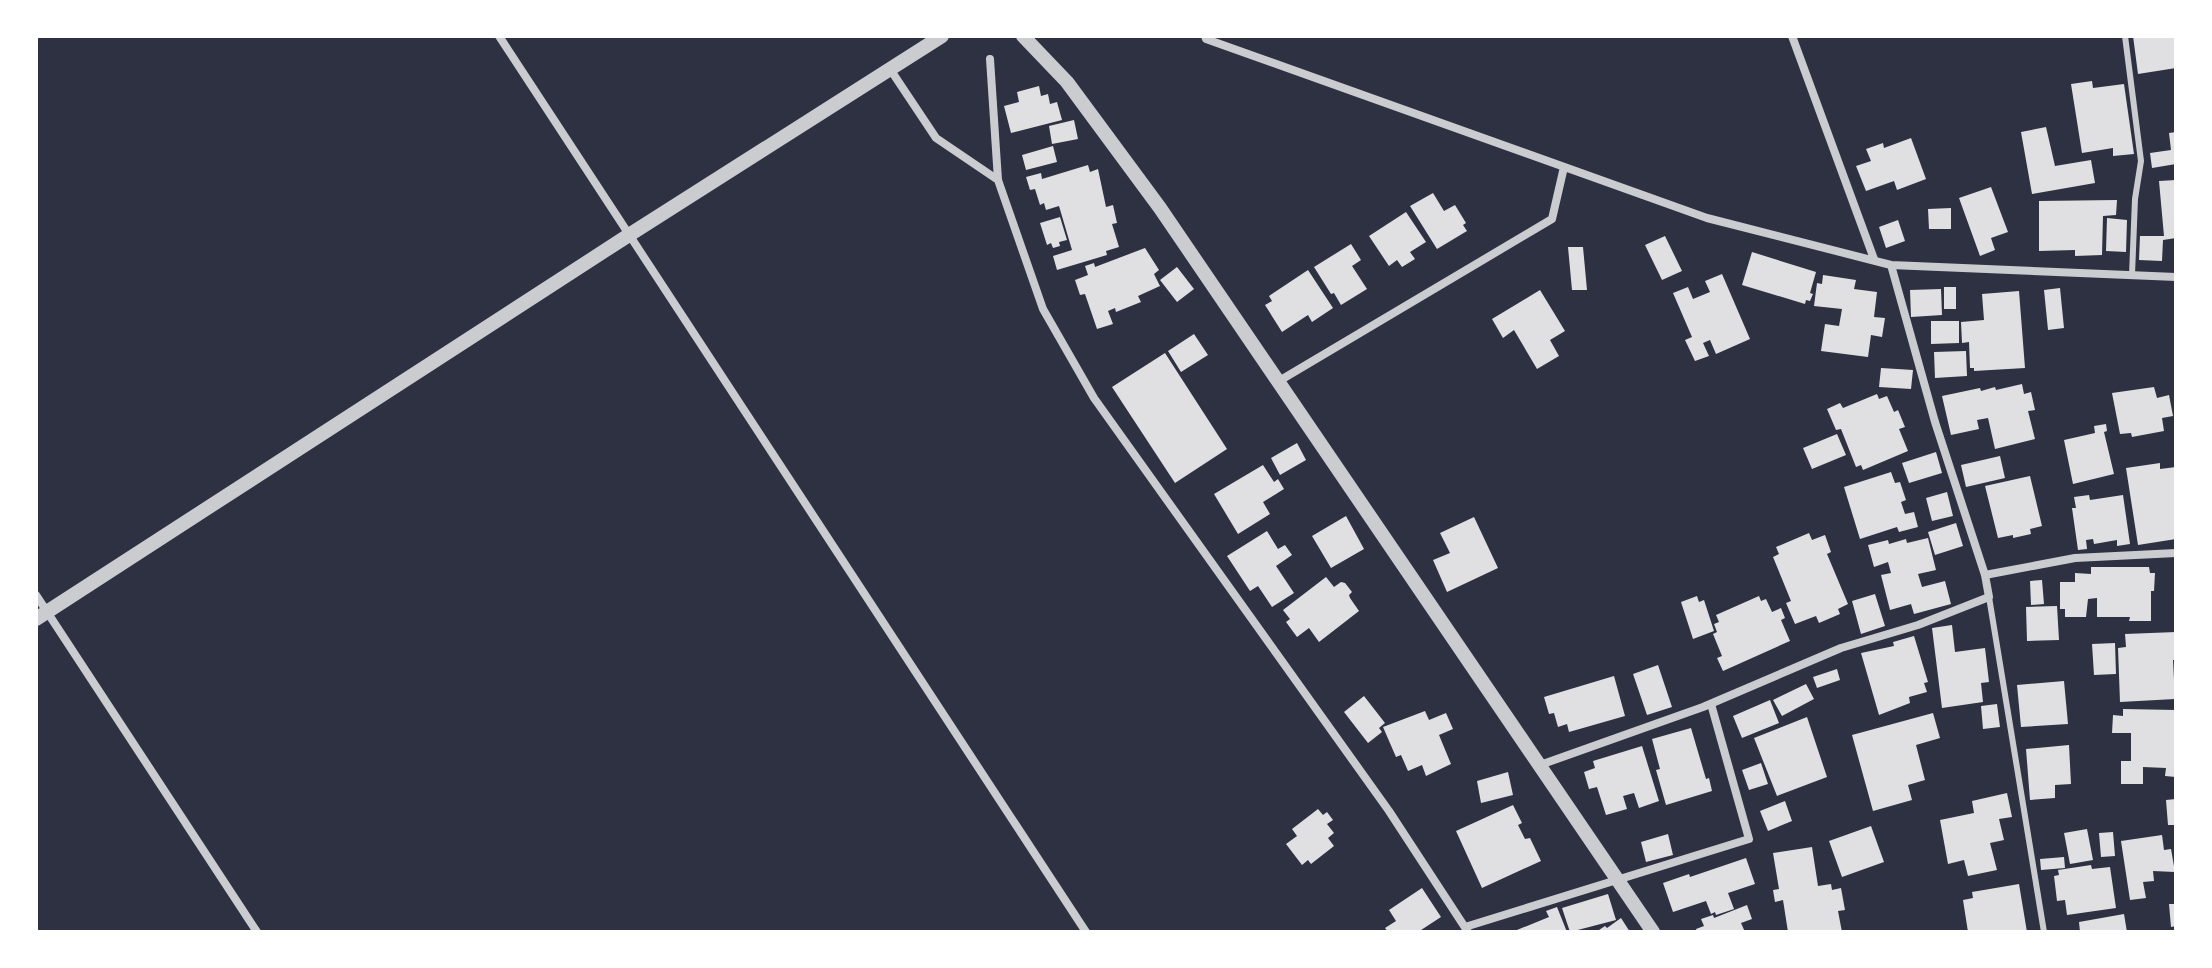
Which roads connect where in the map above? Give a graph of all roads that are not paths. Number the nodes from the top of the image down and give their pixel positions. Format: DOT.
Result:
graph roads {
  1 [pos="499,36"];
  2 [pos="942,36"];
  3 [pos="1023,36"];
  4 [pos="1205,36"];
  5 [pos="1792,36"];
  6 [pos="2125,36"];
  7 [pos="990,59"];
  8 [pos="890,69"];
  9 [pos="1564,167"];
  10 [pos="998,180"];
  11 [pos="629,235"];
  12 [pos="1874,259"];
  13 [pos="1891,265"];
  14 [pos="2132,275"];
  15 [pos="2176,277"];
  16 [pos="1279,381"];
  17 [pos="2176,553"];
  18 [pos="1985,575"];
  19 [pos="36,595"];
  20 [pos="1989,597"];
  21 [pos="42,616"];
  22 [pos="1711,704"];
  23 [pos="1540,765"];
  24 [pos="1618,881"];
  25 [pos="1466,929"];
  26 [pos="257,932"];
  27 [pos="1086,932"];
  28 [pos="1653,932"];
  29 [pos="2044,932"];
  1 -- 11 [label="street"];
  2 -- 8 [label="street"];
  3 -- 16 [label="street"];
  4 -- 9 [label="street"];
  5 -- 12 [label="street"];
  6 -- 14 [label="lane"];
  7 -- 10 [label="street"];
  8 -- 10 [label="street"];
  8 -- 11 [label="street"];
  9 -- 12 [label="street"];
  9 -- 16 [label="street"];
  10 -- 25 [label="street"];
  11 -- 21 [label="street"];
  11 -- 27 [label="street"];
  12 -- 13 [label="street"];
  13 -- 14 [label="street"];
  13 -- 18 [label="street"];
  14 -- 15 [label="street"];
  16 -- 23 [label="street"];
  17 -- 18 [label="street"];
  18 -- 20 [label="street"];
  19 -- 21 [label="street"];
  20 -- 22 [label="street"];
  20 -- 29 [label="lane"];
  21 -- 26 [label="street"];
  22 -- 23 [label="street"];
  22 -- 24 [label="street"];
  23 -- 24 [label="street"];
  24 -- 25 [label="street"];
  24 -- 28 [label="street"];
}
